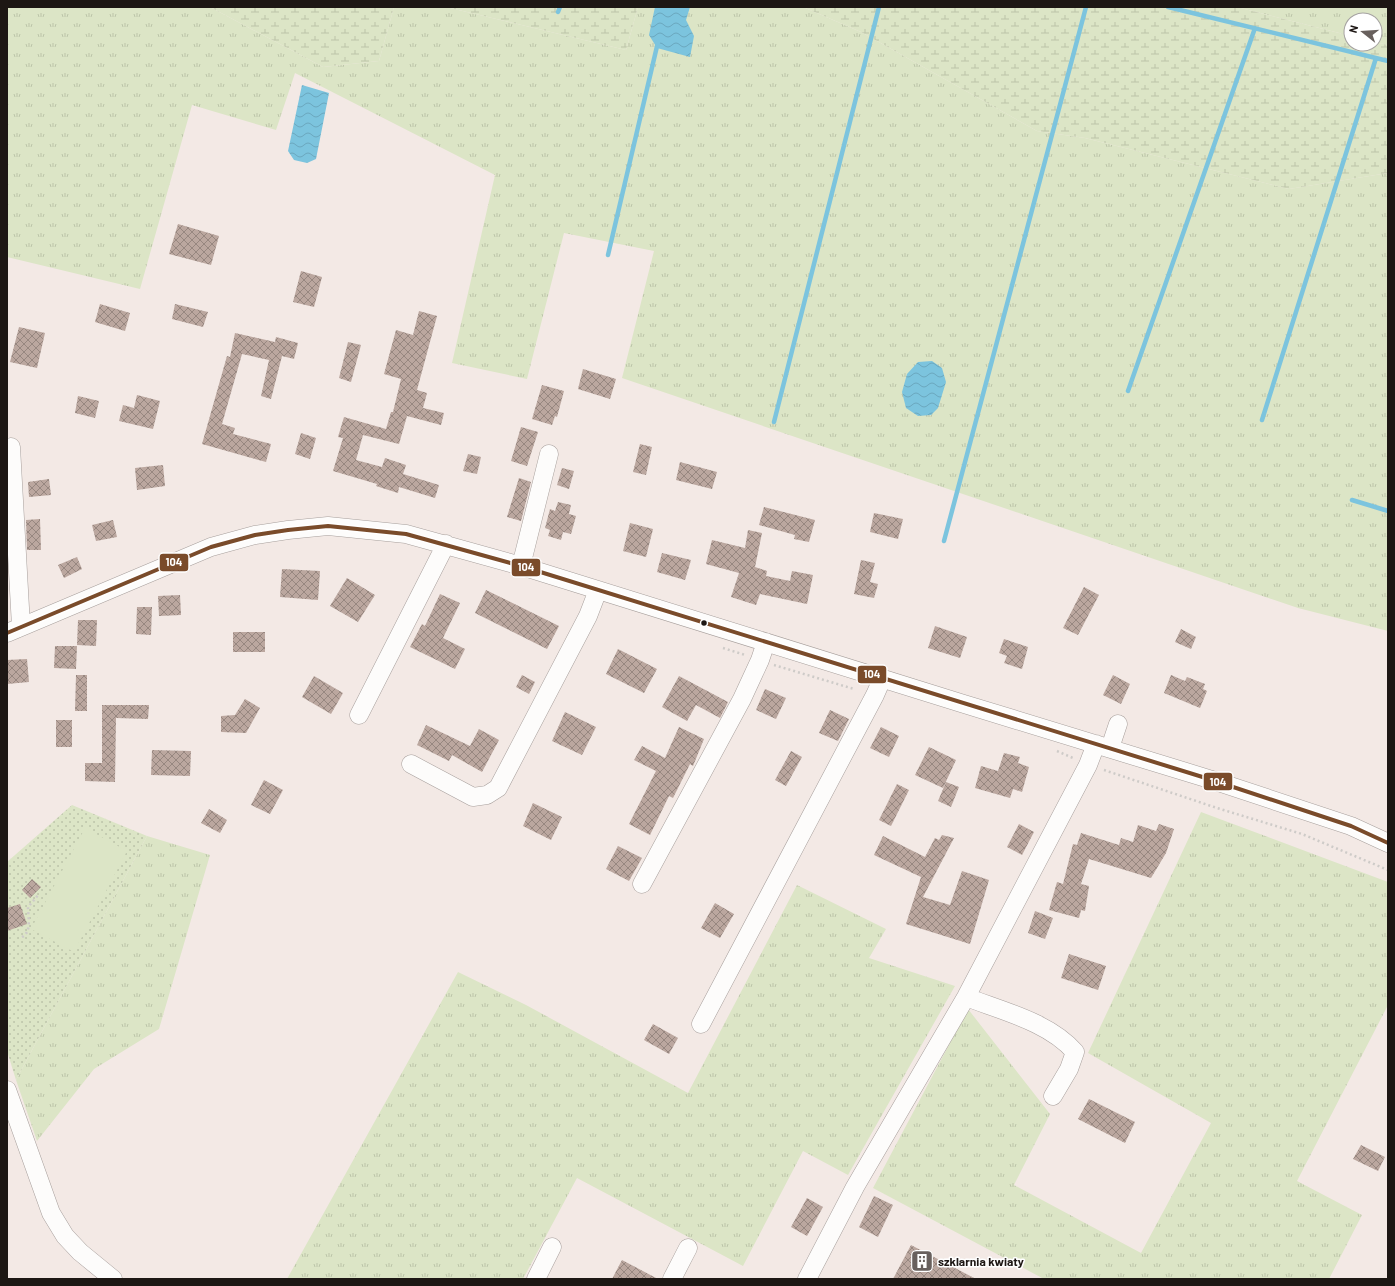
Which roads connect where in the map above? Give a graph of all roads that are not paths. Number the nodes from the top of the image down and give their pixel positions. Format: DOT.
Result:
graph roads {
  1 [pos="11,447"];
  2 [pos="549,454"];
  3 [pos="446,544"];
  4 [pos="521,566"];
  5 [pos="598,590"];
  6 [pos="14,630"];
  7 [pos="766,642"];
  8 [pos="882,679"];
  9 [pos="359,715"];
  10 [pos="1118,724"];
  11 [pos="1103,746"];
  12 [pos="411,764"];
  13 [pos="1388,843"];
  14 [pos="642,884"];
  15 [pos="966,997"];
  16 [pos="702,1024"];
  17 [pos="1053,1096"];
  18 [pos="9,1100"];
  19 [pos="552,1247"];
  20 [pos="688,1248"];
  21 [pos="113,1279"];
  22 [pos="536,1279"];
  23 [pos="672,1279"];
  24 [pos="807,1279"];
  1 -- 6 [label="street"];
  2 -- 4 [label="street"];
  3 -- 4 [label="street"];
  3 -- 6 [label="street"];
  3 -- 9 [label="street"];
  4 -- 5 [label="street"];
  5 -- 7 [label="street"];
  5 -- 12 [label="street"];
  7 -- 8 [label="street"];
  7 -- 14 [label="street"];
  8 -- 11 [label="street"];
  8 -- 16 [label="street"];
  10 -- 11 [label="street"];
  11 -- 13 [label="street"];
  11 -- 15 [label="street"];
  15 -- 17 [label="street"];
  15 -- 24 [label="street"];
  18 -- 21 [label="street"];
  19 -- 22 [label="street"];
  20 -- 23 [label="street"];
}
